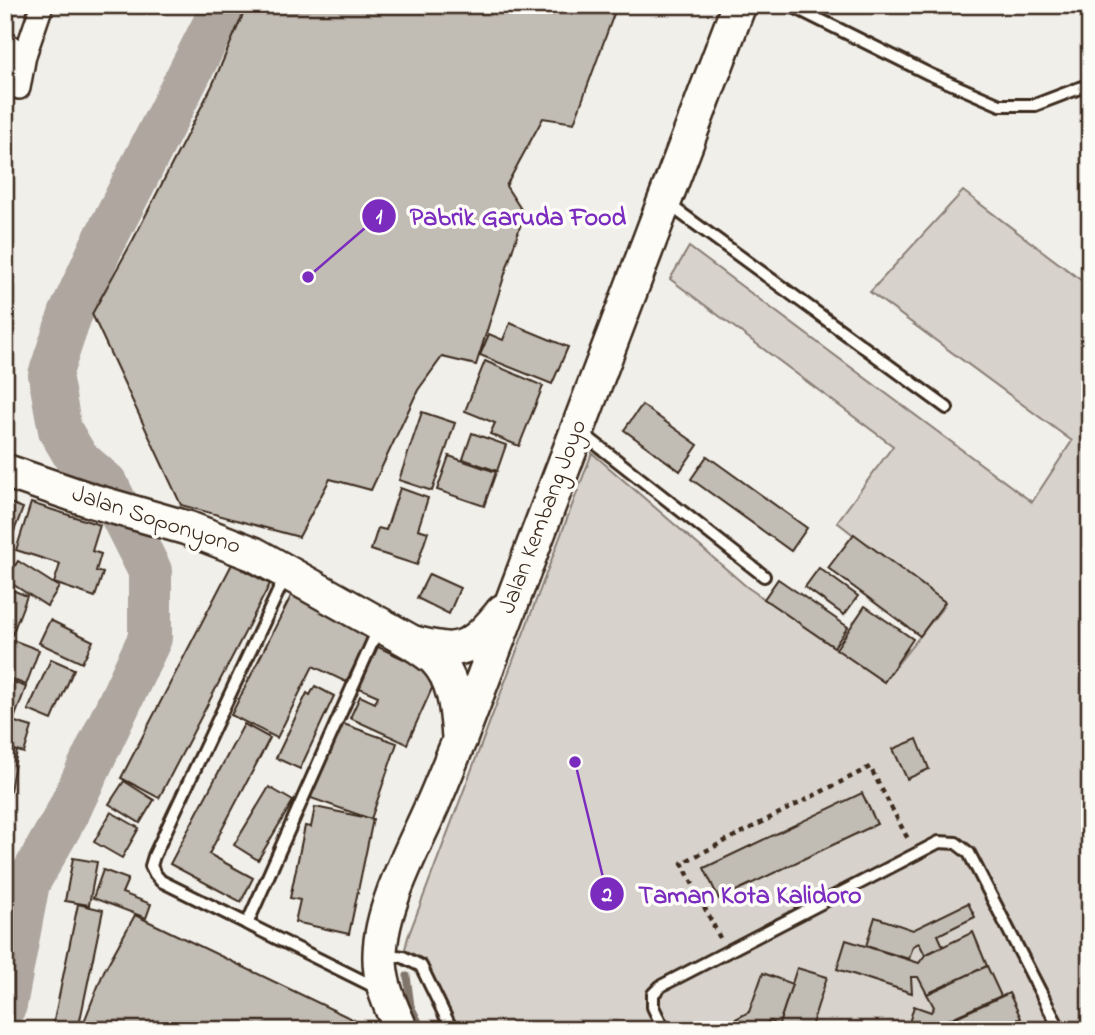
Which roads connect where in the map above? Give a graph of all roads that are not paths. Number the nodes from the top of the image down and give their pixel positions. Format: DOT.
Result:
graph roads {
  1 [pos="42,5"];
  2 [pos="740,5"];
  3 [pos="790,5"];
  4 [pos="5,43"];
  5 [pos="25,55"];
  6 [pos="1090,84"];
  7 [pos="19,88"];
  8 [pos="664,202"];
  9 [pos="947,408"];
  10 [pos="578,429"];
  11 [pos="5,471"];
  12 [pos="287,573"];
  13 [pos="764,576"];
  14 [pos="511,601"];
  15 [pos="380,624"];
  16 [pos="412,643"];
  17 [pos="460,739"];
  18 [pos="247,924"];
  19 [pos="380,954"];
  20 [pos="384,992"];
  21 [pos="401,1030"];
  22 [pos="452,1030"];
  23 [pos="664,1030"];
  24 [pos="1060,1030"];
  1 -- 5 [label="street"];
  2 -- 8 [label="main road, Jalan Kembang Joyo"];
  3 -- 6 [label="lane"];
  4 -- 5 [label="street"];
  5 -- 7 [label="street"];
  8 -- 9 [label="lane"];
  8 -- 10 [label="main road, Jalan Kembang Joyo"];
  10 -- 13 [label="lane"];
  10 -- 14 [label="main road, Jalan Kembang Joyo"];
  11 -- 12 [label="main road, Jalan Soponyono"];
  12 -- 15 [label="main road, Jalan Soponyono"];
  12 -- 18 [label="lane"];
  14 -- 16 [label="main road"];
  14 -- 17 [label="main road, Jalan Kembang Joyo"];
  15 -- 16 [label="main road, Jalan Soponyono"];
  15 -- 18 [label="lane"];
  16 -- 17 [label="main road"];
  17 -- 19 [label="main road, Jalan Kembang Joyo"];
  18 -- 20 [label="lane"];
  19 -- 20 [label="main road, Jalan Kembang Joyo"];
  19 -- 22 [label="lane"];
  20 -- 21 [label="main road, Jalan Kembang Joyo"];
  23 -- 24 [label="lane"];
}
